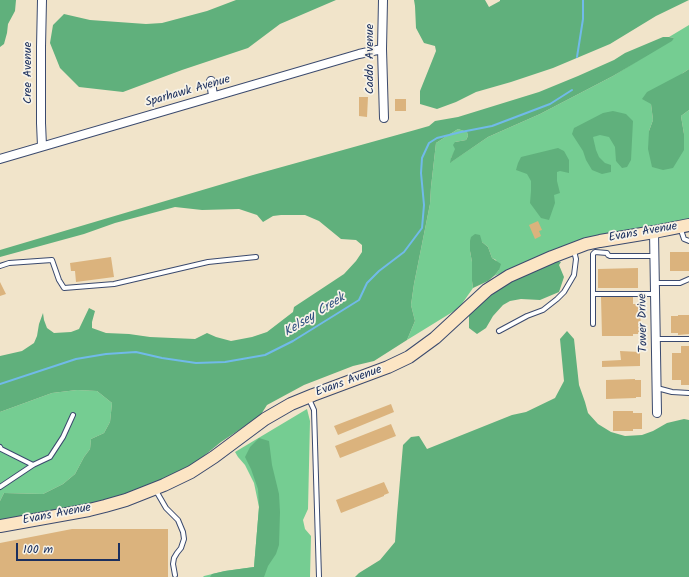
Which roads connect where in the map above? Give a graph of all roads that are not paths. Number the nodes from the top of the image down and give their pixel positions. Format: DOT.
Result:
graph roads {
  1 [pos="42,0"];
  2 [pos="383,0"];
  3 [pos="382,49"];
  4 [pos="211,81"];
  5 [pos="213,96"];
  6 [pos="384,118"];
  7 [pos="42,146"];
  8 [pos="0,159"];
  9 [pos="685,226"];
  10 [pos="654,232"];
  11 [pos="689,241"];
  12 [pos="574,249"];
  13 [pos="654,256"];
  14 [pos="256,257"];
  15 [pos="0,266"];
  16 [pos="689,279"];
  17 [pos="655,282"];
  18 [pos="593,294"];
  19 [pos="655,294"];
  20 [pos="593,324"];
  21 [pos="499,331"];
  22 [pos="689,338"];
  23 [pos="656,339"];
  24 [pos="657,388"];
  25 [pos="689,393"];
  26 [pos="308,397"];
  27 [pos="657,414"];
  28 [pos="74,415"];
  29 [pos="0,447"];
  30 [pos="33,465"];
  31 [pos="0,487"];
  32 [pos="155,489"];
  33 [pos="0,526"];
  34 [pos="175,575"];
  35 [pos="319,577"];
  1 -- 7 [label="street, Cree Avenue"];
  2 -- 3 [label="street, Caddo Avenue"];
  3 -- 5 [label="street, Sparhawk Avenue"];
  3 -- 6 [label="street, Caddo Avenue"];
  4 -- 5 [label="street"];
  5 -- 7 [label="street, Sparhawk Avenue"];
  7 -- 8 [label="street, Sparhawk Avenue"];
  9 -- 10 [label="street, Evans Avenue"];
  9 -- 11 [label="lane"];
  10 -- 12 [label="street, Evans Avenue"];
  10 -- 13 [label="street, Tower Drive"];
  12 -- 21 [label="lane"];
  12 -- 26 [label="street, Evans Avenue"];
  13 -- 17 [label="street, Tower Drive"];
  13 -- 18 [label="lane"];
  14 -- 15 [label="lane"];
  16 -- 17 [label="lane"];
  17 -- 19 [label="street, Tower Drive"];
  18 -- 19 [label="lane"];
  18 -- 20 [label="lane"];
  19 -- 23 [label="street, Tower Drive"];
  22 -- 23 [label="lane"];
  23 -- 24 [label="street, Tower Drive"];
  24 -- 25 [label="lane"];
  24 -- 27 [label="street, Tower Drive"];
  26 -- 32 [label="street, Evans Avenue"];
  26 -- 35 [label="lane"];
  28 -- 30 [label="lane"];
  29 -- 30 [label="lane"];
  30 -- 31 [label="lane"];
  32 -- 33 [label="street, Evans Avenue"];
  32 -- 34 [label="lane"];
}
